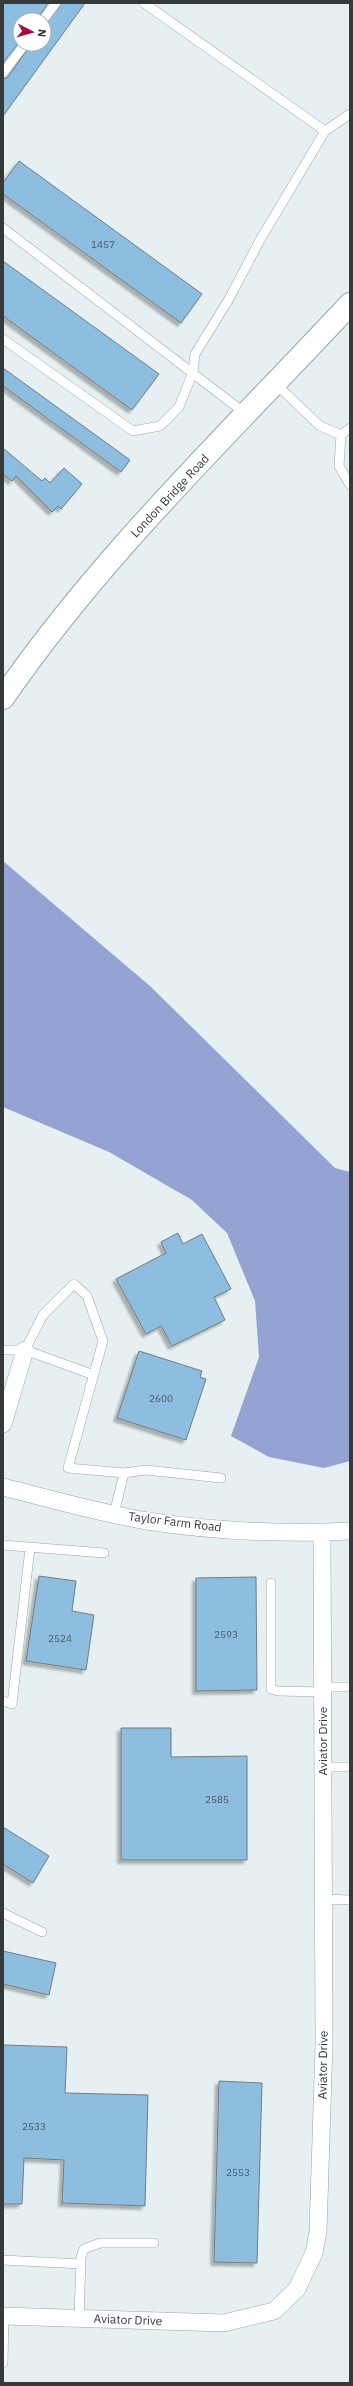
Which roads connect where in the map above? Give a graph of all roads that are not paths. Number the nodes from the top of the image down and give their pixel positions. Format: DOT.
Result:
graph roads {
  1 [pos="56,3"];
  2 [pos="144,3"];
  3 [pos="49,12"];
  4 [pos="19,52"];
  5 [pos="3,74"];
  6 [pos="350,114"];
  7 [pos="325,131"];
  8 [pos="3,228"];
  9 [pos="350,304"];
  10 [pos="3,339"];
  11 [pos="193,372"];
  12 [pos="276,384"];
  13 [pos="247,415"];
  14 [pos="350,428"];
  15 [pos="341,436"];
  16 [pos="350,485"];
  17 [pos="3,698"];
  18 [pos="3,1350"];
  19 [pos="25,1350"];
  20 [pos="94,1375"];
  21 [pos="3,1424"];
  22 [pos="124,1473"];
  23 [pos="221,1478"];
  24 [pos="3,1487"];
  25 [pos="114,1514"];
  26 [pos="350,1530"];
  27 [pos="322,1532"];
  28 [pos="3,1545"];
  29 [pos="30,1548"];
  30 [pos="104,1553"];
  31 [pos="271,1583"];
  32 [pos="350,1687"];
  33 [pos="323,1689"];
  34 [pos="3,1701"];
  35 [pos="324,1767"];
  36 [pos="350,1767"];
  37 [pos="324,1899"];
  38 [pos="350,1900"];
  39 [pos="3,1913"];
  40 [pos="42,1932"];
  41 [pos="154,2243"];
  42 [pos="3,2260"];
  43 [pos="81,2264"];
  44 [pos="4,2316"];
  45 [pos="79,2319"];
  46 [pos="3,2363"];
  1 -- 3 [label="lane"];
  2 -- 7 [label="lane"];
  4 -- 5 [label="lane"];
  6 -- 7 [label="lane"];
  7 -- 11 [label="lane"];
  8 -- 11 [label="lane"];
  9 -- 12 [label="street, London Bridge Road"];
  10 -- 11 [label="lane"];
  11 -- 13 [label="lane"];
  12 -- 13 [label="street, London Bridge Road"];
  12 -- 15 [label="lane"];
  13 -- 17 [label="street, London Bridge Road"];
  14 -- 15 [label="lane"];
  15 -- 16 [label="lane"];
  18 -- 19 [label="lane"];
  19 -- 20 [label="lane"];
  19 -- 20 [label="lane"];
  19 -- 21 [label="street"];
  20 -- 22 [label="lane"];
  22 -- 23 [label="lane"];
  22 -- 25 [label="lane"];
  24 -- 25 [label="street, Taylor Farm Road"];
  25 -- 27 [label="street, Taylor Farm Road"];
  26 -- 27 [label="street, Taylor Farm Road"];
  27 -- 33 [label="street, Aviator Drive"];
  28 -- 29 [label="lane"];
  29 -- 30 [label="lane"];
  29 -- 34 [label="lane"];
  31 -- 33 [label="lane"];
  32 -- 33 [label="lane"];
  33 -- 35 [label="street, Aviator Drive"];
  35 -- 36 [label="lane"];
  35 -- 37 [label="street, Aviator Drive"];
  37 -- 38 [label="lane"];
  37 -- 45 [label="street, Aviator Drive"];
  39 -- 40 [label="lane"];
  41 -- 43 [label="lane"];
  42 -- 43 [label="lane"];
  43 -- 45 [label="lane"];
  44 -- 45 [label="street, Aviator Drive"];
  44 -- 46 [label="lane"];
}
